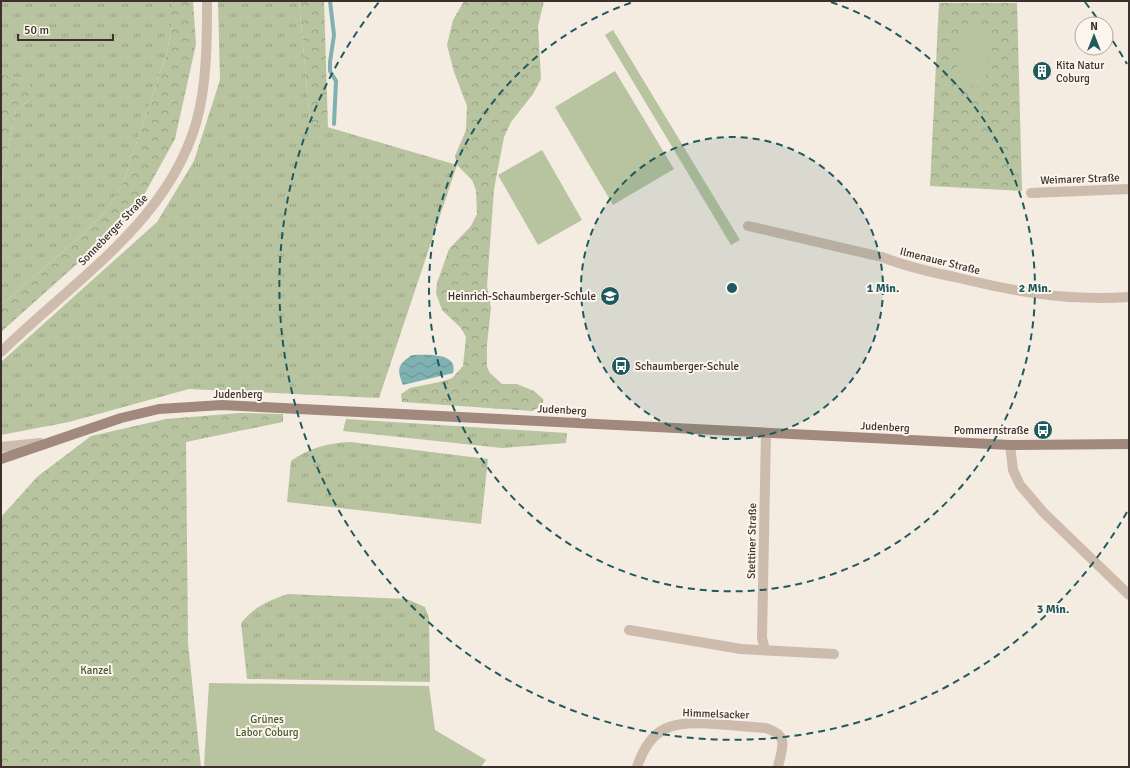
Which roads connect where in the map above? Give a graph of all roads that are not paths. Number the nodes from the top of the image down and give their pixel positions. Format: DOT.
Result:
graph roads {
  1 [pos="207,1"];
  2 [pos="1129,189"];
  3 [pos="1031,193"];
  4 [pos="748,226"];
  5 [pos="1129,297"];
  6 [pos="1,352"];
  7 [pos="766,433"];
  8 [pos="52,442"];
  9 [pos="1129,444"];
  10 [pos="1010,445"];
  11 [pos="1,447"];
  12 [pos="1,459"];
  13 [pos="1129,595"];
  14 [pos="629,630"];
  15 [pos="765,650"];
  16 [pos="834,654"];
  17 [pos="637,767"];
  18 [pos="778,767"];
  1 -- 6 [label="street, Sonneberger Straße"];
  2 -- 3 [label="street, Weimarer Straße"];
  4 -- 5 [label="street, Ilmenauer Straße"];
  7 -- 8 [label="street, Judenberg"];
  7 -- 10 [label="street, Judenberg"];
  7 -- 15 [label="street, Stettiner Straße"];
  8 -- 11 [label="street"];
  8 -- 12 [label="street, Judenberg"];
  9 -- 10 [label="street, Judenberg"];
  10 -- 13 [label="street"];
  14 -- 15 [label="street"];
  15 -- 16 [label="street"];
  17 -- 18 [label="street, Himmelsacker"];
}
